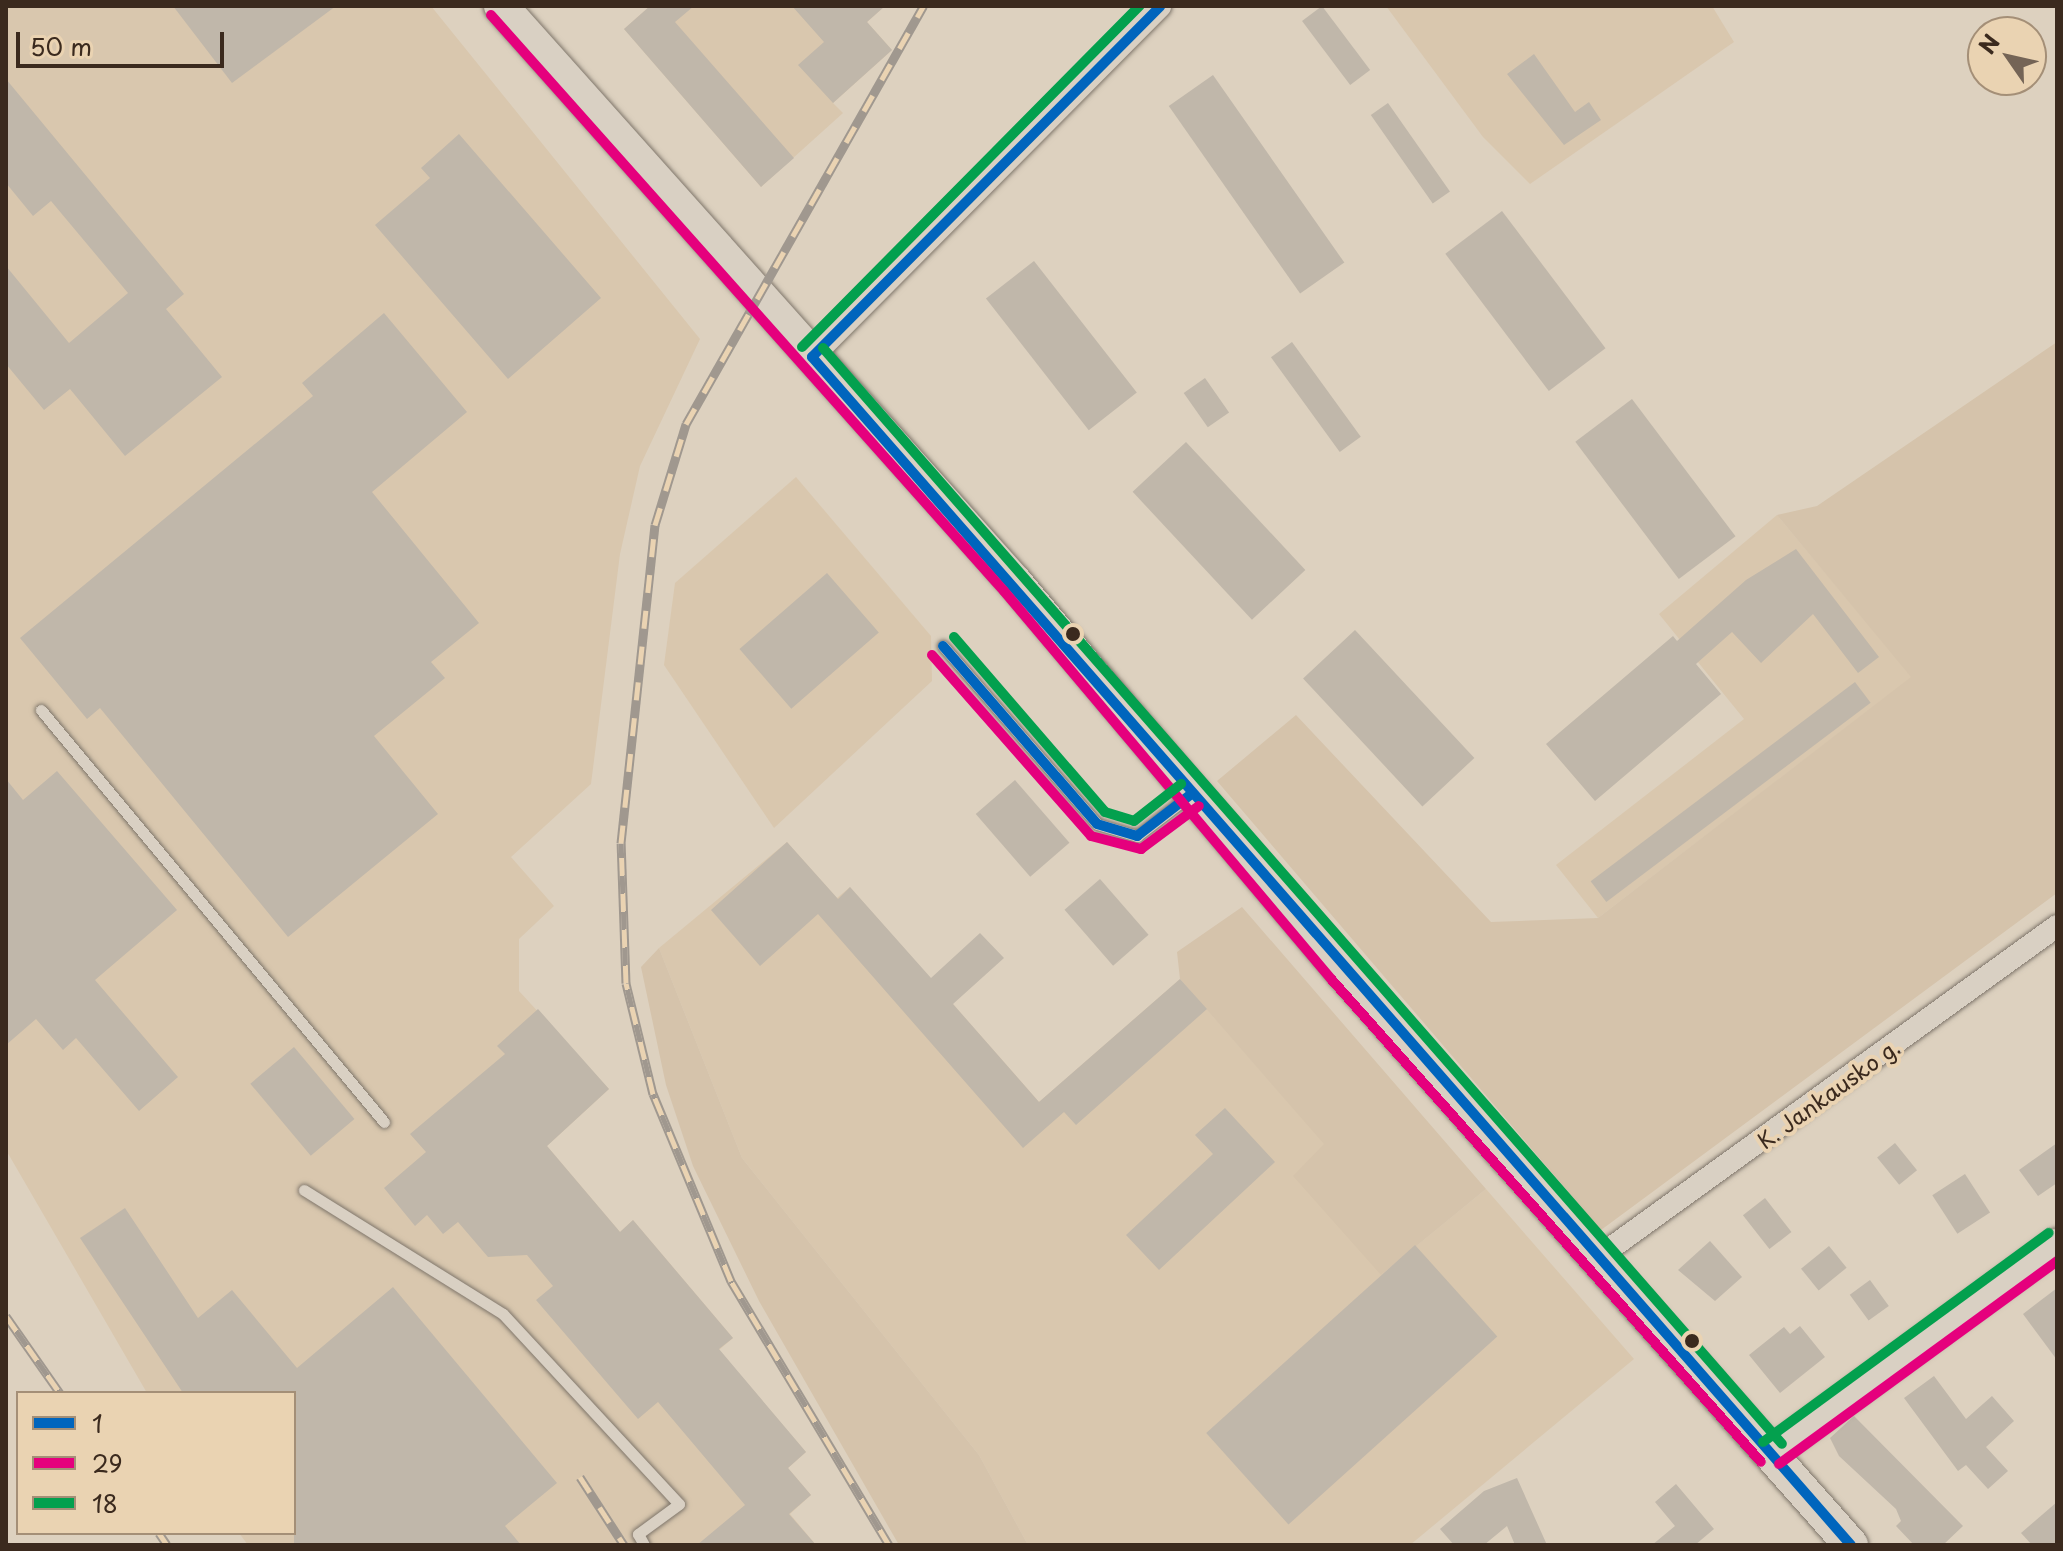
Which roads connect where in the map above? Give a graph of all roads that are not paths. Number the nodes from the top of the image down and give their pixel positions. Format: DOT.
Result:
graph roads {
  1 [pos="501,6"];
  2 [pos="1160,6"];
  3 [pos="812,357"];
  4 [pos="943,646"];
  5 [pos="41,710"];
  6 [pos="1190,795"];
  7 [pos="2057,926"];
  8 [pos="384,1122"];
  9 [pos="304,1190"];
  10 [pos="2057,1244"];
  11 [pos="1597,1258"];
  12 [pos="1771,1453"];
  13 [pos="644,1545"];
  14 [pos="1851,1545"];
  1 -- 3 [label="main road"];
  2 -- 3 [label="street"];
  3 -- 6 [label="main road"];
  4 -- 6 [label="lane"];
  5 -- 8 [label="lane"];
  6 -- 11 [label="main road"];
  7 -- 11 [label="street, K. Jankausko g."];
  9 -- 13 [label="lane"];
  10 -- 12 [label="main road"];
  11 -- 12 [label="main road"];
  12 -- 14 [label="main road"];
}
